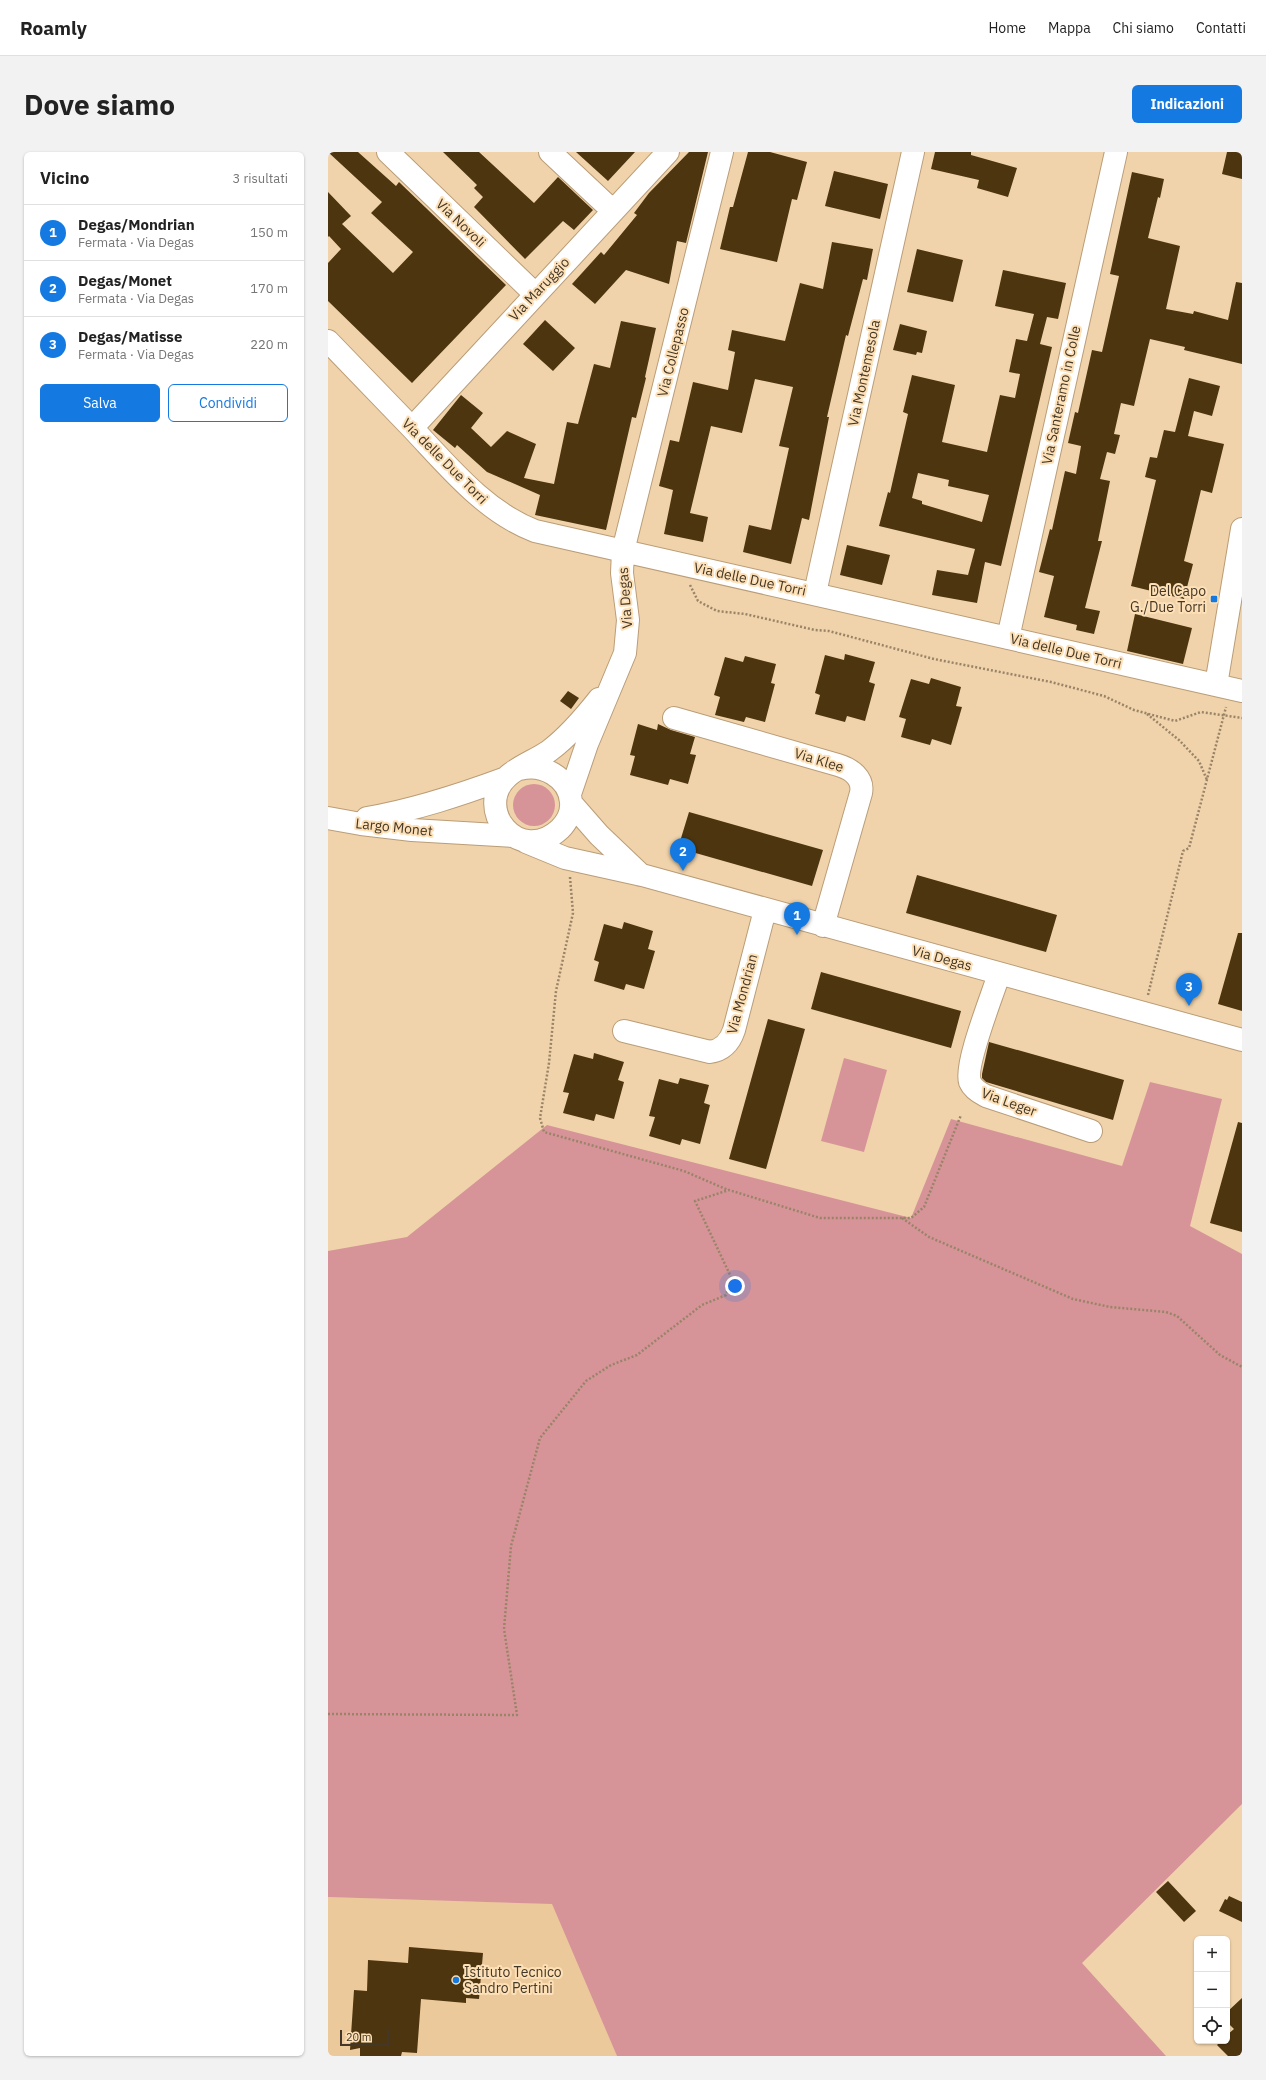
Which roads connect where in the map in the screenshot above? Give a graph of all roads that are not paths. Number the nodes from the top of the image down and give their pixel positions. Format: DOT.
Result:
graph roads {
  1 [pos="388,152"];
  2 [pos="550,152"];
  3 [pos="668,152"];
  4 [pos="722,152"];
  5 [pos="914,152"];
  6 [pos="1116,152"];
  7 [pos="613,211"];
  8 [pos="535,294"];
  9 [pos="328,340"];
  10 [pos="412,428"];
  11 [pos="1242,529"];
  12 [pos="623,551"];
  13 [pos="815,593"];
  14 [pos="1008,638"];
  15 [pos="1230,688"];
  16 [pos="609,690"];
  17 [pos="674,718"];
  18 [pos="513,773"];
  19 [pos="570,798"];
  20 [pos="337,820"];
  21 [pos="519,839"];
  22 [pos="642,875"];
  23 [pos="765,910"];
  24 [pos="823,926"];
  25 [pos="999,974"];
  26 [pos="624,1031"];
  27 [pos="1242,1040"];
  28 [pos="1091,1131"];
  1 -- 8 [label="street, Via Novoli"];
  2 -- 7 [label="street"];
  3 -- 7 [label="street, Via Maruggio"];
  4 -- 12 [label="street, Via Collepasso"];
  5 -- 13 [label="street, Via Montemesola"];
  6 -- 14 [label="street, Via Santeramo in Colle"];
  7 -- 8 [label="street, Via Maruggio"];
  8 -- 10 [label="street, Via Maruggio"];
  9 -- 10 [label="street, Via delle Due Torri"];
  10 -- 12 [label="street, Via delle Due Torri"];
  11 -- 15 [label="street"];
  12 -- 13 [label="street, Via delle Due Torri"];
  12 -- 16 [label="street, Via Degas"];
  13 -- 14 [label="street, Via delle Due Torri"];
  14 -- 15 [label="street, Via delle Due Torri"];
  16 -- 18 [label="street, Largo Monet"];
  16 -- 19 [label="street, Largo Monet"];
  17 -- 24 [label="street, Via Klee"];
  18 -- 19 [label="street, Largo Monet"];
  18 -- 20 [label="street, Largo Monet"];
  18 -- 21 [label="street"];
  19 -- 21 [label="street, Largo Monet"];
  19 -- 22 [label="street, Via Degas"];
  20 -- 21 [label="street, Largo Monet"];
  21 -- 22 [label="street, Via Degas"];
  22 -- 23 [label="street, Via Degas"];
  23 -- 24 [label="street, Via Degas"];
  23 -- 26 [label="street, Via Mondrian"];
  24 -- 25 [label="street, Via Degas"];
  25 -- 27 [label="street, Via Degas"];
  25 -- 28 [label="street, Via Leger"];
}
